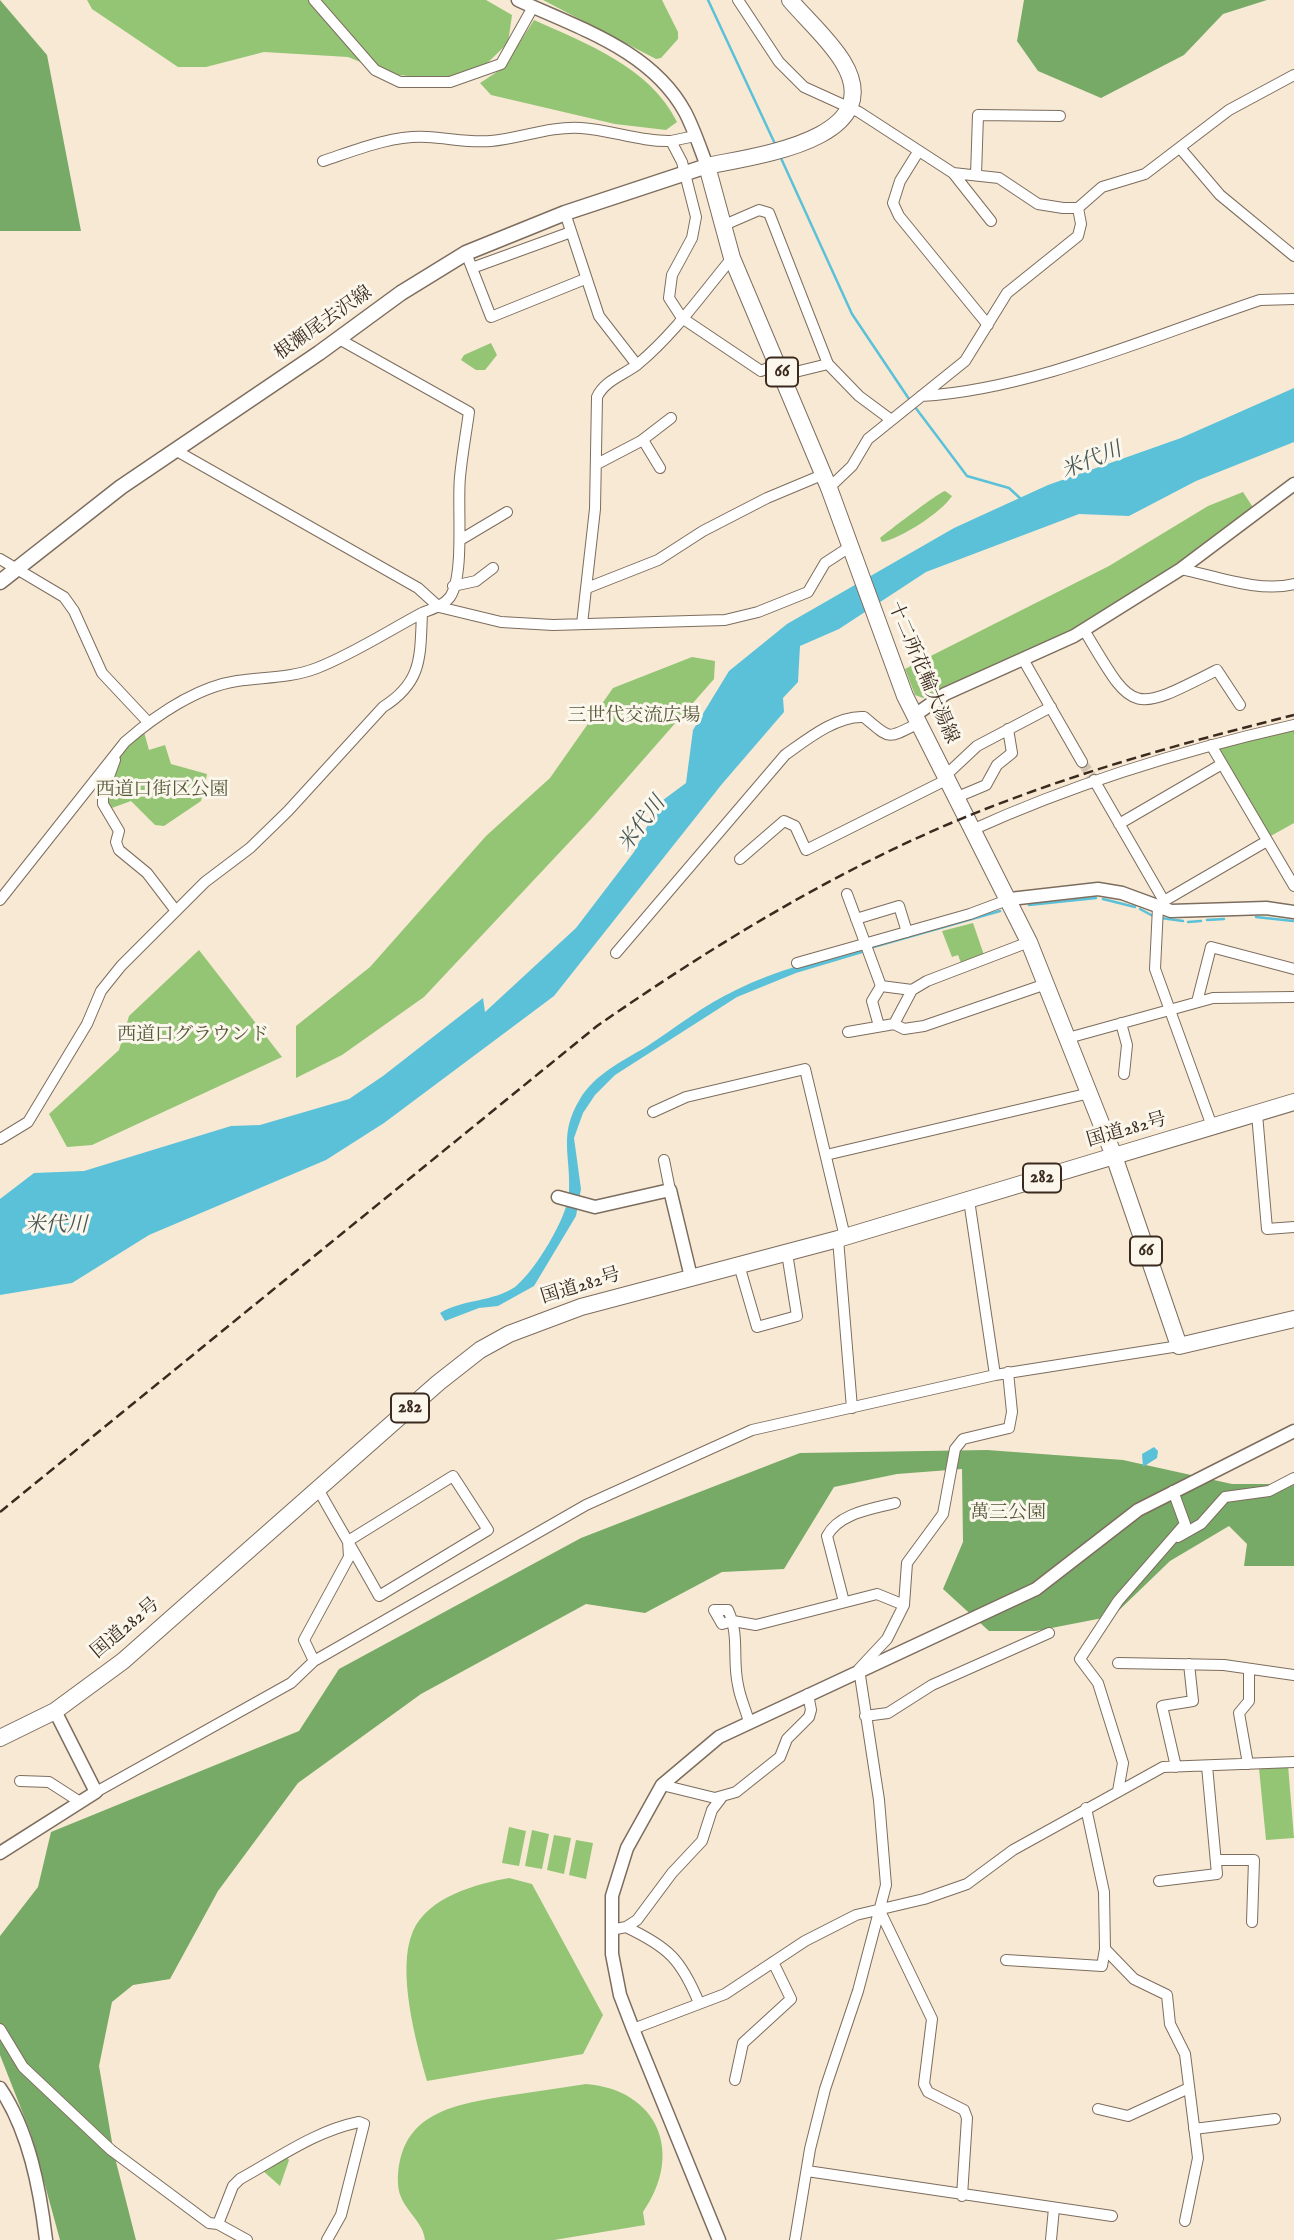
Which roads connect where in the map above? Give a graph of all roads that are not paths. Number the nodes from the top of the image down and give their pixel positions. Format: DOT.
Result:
graph roads {
  1 [pos="314,0"];
  2 [pos="518,0"];
  3 [pos="738,0"];
  4 [pos="790,0"];
  5 [pos="533,7"];
  6 [pos="1294,75"];
  7 [pos="850,107"];
  8 [pos="1060,116"];
  9 [pos="695,136"];
  10 [pos="671,141"];
  11 [pos="1180,148"];
  12 [pos="918,152"];
  13 [pos="323,161"];
  14 [pos="707,166"];
  15 [pos="684,173"];
  16 [pos="953,173"];
  17 [pos="976,175"];
  18 [pos="1078,208"];
  19 [pos="565,214"];
  20 [pos="991,221"];
  21 [pos="722,226"];
  22 [pos="570,232"];
  23 [pos="466,253"];
  24 [pos="1294,256"];
  25 [pos="733,258"];
  26 [pos="472,268"];
  27 [pos="585,279"];
  28 [pos="1294,299"];
  29 [pos="682,318"];
  30 [pos="988,325"];
  31 [pos="339,339"];
  32 [pos="828,364"];
  33 [pos="637,365"];
  34 [pos="781,369"];
  35 [pos="921,396"];
  36 [pos="671,418"];
  37 [pos="890,419"];
  38 [pos="643,440"];
  39 [pos="175,450"];
  40 [pos="597,464"];
  41 [pos="660,468"];
  42 [pos="825,481"];
  43 [pos="1294,484"];
  44 [pos="507,512"];
  45 [pos="460,540"];
  46 [pos="848,548"];
  47 [pos="0,559"];
  48 [pos="15,568"];
  49 [pos="494,568"];
  50 [pos="1181,569"];
  51 [pos="0,582"];
  52 [pos="1294,584"];
  53 [pos="453,586"];
  54 [pos="587,588"];
  55 [pos="439,607"];
  56 [pos="422,613"];
  57 [pos="582,624"];
  58 [pos="1084,630"];
  59 [pos="1024,661"];
  60 [pos="1240,705"];
  61 [pos="1051,707"];
  62 [pos="917,719"];
  63 [pos="148,722"];
  64 [pos="1294,724"];
  65 [pos="1008,729"];
  66 [pos="1211,746"];
  67 [pos="119,749"];
  68 [pos="1082,762"];
  69 [pos="1222,764"];
  70 [pos="945,778"];
  71 [pos="1094,779"];
  72 [pos="955,798"];
  73 [pos="1119,824"];
  74 [pos="972,830"];
  75 [pos="1267,842"];
  76 [pos="740,859"];
  77 [pos="1294,886"];
  78 [pos="847,894"];
  79 [pos="1010,898"];
  80 [pos="0,900"];
  81 [pos="1161,904"];
  82 [pos="176,911"];
  83 [pos="1294,912"];
  84 [pos="856,919"];
  85 [pos="907,932"];
  86 [pos="1029,942"];
  87 [pos="866,949"];
  88 [pos="616,953"];
  89 [pos="797,963"];
  90 [pos="1294,968"];
  91 [pos="1046,985"];
  92 [pos="881,986"];
  93 [pos="912,990"];
  94 [pos="1294,997"];
  95 [pos="1197,1002"];
  96 [pos="1171,1008"];
  97 [pos="1121,1023"];
  98 [pos="894,1024"];
  99 [pos="878,1026"];
  100 [pos="848,1032"];
  101 [pos="1068,1038"];
  102 [pos="1124,1073"];
  103 [pos="1090,1093"];
  104 [pos="1294,1102"];
  105 [pos="653,1112"];
  106 [pos="1257,1114"];
  107 [pos="1213,1129"];
  108 [pos="0,1139"];
  109 [pos="826,1155"];
  110 [pos="1114,1156"];
  111 [pos="664,1160"];
  112 [pos="670,1190"];
  113 [pos="561,1197"];
  114 [pos="969,1200"];
  115 [pos="1294,1227"];
  116 [pos="841,1238"];
  117 [pos="787,1253"];
  118 [pos="739,1265"];
  119 [pos="691,1277"];
  120 [pos="1294,1319"];
  121 [pos="1179,1346"];
  122 [pos="1008,1372"];
  123 [pos="995,1374"];
  124 [pos="852,1408"];
  125 [pos="1294,1431"];
  126 [pos="1294,1478"];
  127 [pos="318,1489"];
  128 [pos="1173,1491"];
  129 [pos="895,1503"];
  130 [pos="348,1541"];
  131 [pos="1168,1542"];
  132 [pos="844,1602"];
  133 [pos="904,1605"];
  134 [pos="1049,1633"];
  135 [pos="314,1661"];
  136 [pos="1118,1663"];
  137 [pos="1189,1664"];
  138 [pos="859,1669"];
  139 [pos="1249,1670"];
  140 [pos="1294,1675"];
  141 [pos="807,1694"];
  142 [pos="55,1711"];
  143 [pos="864,1716"];
  144 [pos="749,1722"];
  145 [pos="0,1738"];
  146 [pos="1294,1762"];
  147 [pos="1248,1764"];
  148 [pos="1206,1766"];
  149 [pos="1176,1767"];
  150 [pos="20,1781"];
  151 [pos="662,1785"];
  152 [pos="1118,1791"];
  153 [pos="96,1792"];
  154 [pos="722,1797"];
  155 [pos="80,1802"];
  156 [pos="1086,1808"];
  157 [pos="0,1853"];
  158 [pos="1216,1860"];
  159 [pos="1159,1881"];
  160 [pos="880,1911"];
  161 [pos="1252,1922"];
  162 [pos="626,1927"];
  163 [pos="611,1930"];
  164 [pos="1105,1949"];
  165 [pos="1006,1960"];
  166 [pos="773,1962"];
  167 [pos="699,2003"];
  168 [pos="0,2029"];
  169 [pos="633,2029"];
  170 [pos="735,2080"];
  171 [pos="0,2088"];
  172 [pos="1189,2088"];
  173 [pos="1098,2109"];
  174 [pos="1275,2119"];
  175 [pos="1194,2129"];
  176 [pos="807,2171"];
  177 [pos="962,2196"];
  178 [pos="1054,2208"];
  179 [pos="1112,2216"];
  180 [pos="1185,2221"];
  181 [pos="218,2224"];
  182 [pos="46,2240"];
  183 [pos="247,2240"];
  184 [pos="327,2240"];
  185 [pos="719,2240"];
  186 [pos="795,2240"];
  187 [pos="1051,2240"];
  1 -- 5 [label="street"];
  2 -- 5 [label="street"];
  3 -- 7 [label="street"];
  4 -- 7 [label="main road"];
  5 -- 9 [label="street"];
  6 -- 11 [label="street"];
  7 -- 12 [label="street"];
  7 -- 14 [label="main road"];
  8 -- 17 [label="street"];
  9 -- 10 [label="street"];
  9 -- 14 [label="street"];
  10 -- 13 [label="street"];
  10 -- 15 [label="street"];
  11 -- 18 [label="street"];
  11 -- 24 [label="street"];
  12 -- 16 [label="street"];
  12 -- 30 [label="street"];
  14 -- 15 [label="main road, 根瀬尾去沢線"];
  14 -- 21 [label="main road, 十二所花輪大湯線 / 66"];
  15 -- 19 [label="main road, 根瀬尾去沢線"];
  15 -- 29 [label="street"];
  16 -- 17 [label="street"];
  16 -- 20 [label="street"];
  17 -- 18 [label="street"];
  18 -- 30 [label="street"];
  19 -- 22 [label="street"];
  19 -- 23 [label="main road, 根瀬尾去沢線"];
  21 -- 25 [label="main road, 十二所花輪大湯線 / 66"];
  21 -- 32 [label="street"];
  22 -- 26 [label="street"];
  22 -- 27 [label="street"];
  23 -- 26 [label="street"];
  23 -- 31 [label="main road, 根瀬尾去沢線"];
  25 -- 29 [label="street"];
  25 -- 34 [label="main road, 十二所花輪大湯線 / 66"];
  26 -- 27 [label="street"];
  27 -- 33 [label="street"];
  28 -- 35 [label="street"];
  29 -- 33 [label="street"];
  29 -- 34 [label="street"];
  30 -- 35 [label="street"];
  31 -- 39 [label="main road, 根瀬尾去沢線"];
  31 -- 45 [label="street"];
  32 -- 34 [label="street"];
  32 -- 37 [label="street"];
  33 -- 40 [label="street"];
  34 -- 42 [label="main road, 十二所花輪大湯線 / 66"];
  35 -- 37 [label="street"];
  36 -- 38 [label="street"];
  37 -- 42 [label="street"];
  38 -- 40 [label="street"];
  38 -- 41 [label="street"];
  39 -- 48 [label="main road, 根瀬尾去沢線"];
  39 -- 55 [label="street"];
  40 -- 54 [label="street"];
  42 -- 46 [label="main road, 十二所花輪大湯線 / 66"];
  42 -- 54 [label="street"];
  43 -- 50 [label="street"];
  44 -- 45 [label="street"];
  45 -- 53 [label="street"];
  46 -- 57 [label="street"];
  46 -- 62 [label="main road, 十二所花輪大湯線 / 66"];
  47 -- 48 [label="street"];
  48 -- 51 [label="main road, 根瀬尾去沢線"];
  48 -- 63 [label="street"];
  49 -- 53 [label="street"];
  50 -- 52 [label="street"];
  50 -- 58 [label="street"];
  53 -- 55 [label="street"];
  54 -- 57 [label="street"];
  55 -- 56 [label="street"];
  55 -- 57 [label="street"];
  56 -- 63 [label="street"];
  56 -- 82 [label="street"];
  58 -- 59 [label="street"];
  58 -- 60 [label="street"];
  59 -- 61 [label="street"];
  59 -- 62 [label="street"];
  61 -- 65 [label="street"];
  61 -- 68 [label="street"];
  62 -- 70 [label="main road, 十二所花輪大湯線 / 66"];
  62 -- 88 [label="street"];
  63 -- 67 [label="street"];
  64 -- 66 [label="street"];
  65 -- 70 [label="street"];
  65 -- 72 [label="street"];
  66 -- 69 [label="street"];
  66 -- 71 [label="street"];
  67 -- 80 [label="street"];
  67 -- 82 [label="street"];
  69 -- 73 [label="street"];
  69 -- 75 [label="street"];
  70 -- 72 [label="main road, 十二所花輪大湯線 / 66"];
  70 -- 76 [label="street"];
  71 -- 73 [label="street"];
  71 -- 74 [label="street"];
  72 -- 74 [label="main road, 十二所花輪大湯線 / 66"];
  73 -- 81 [label="street"];
  74 -- 79 [label="main road, 十二所花輪大湯線 / 66"];
  75 -- 77 [label="street"];
  75 -- 81 [label="street"];
  78 -- 84 [label="street"];
  79 -- 81 [label="street"];
  79 -- 85 [label="street"];
  79 -- 86 [label="main road, 十二所花輪大湯線 / 66"];
  81 -- 83 [label="street"];
  81 -- 96 [label="street"];
  82 -- 108 [label="street"];
  84 -- 85 [label="street"];
  84 -- 87 [label="street"];
  85 -- 87 [label="street"];
  86 -- 91 [label="main road, 十二所花輪大湯線 / 66"];
  86 -- 93 [label="street"];
  87 -- 89 [label="street"];
  87 -- 92 [label="street"];
  90 -- 95 [label="street"];
  91 -- 98 [label="street"];
  91 -- 101 [label="main road, 十二所花輪大湯線 / 66"];
  92 -- 93 [label="street"];
  92 -- 99 [label="street"];
  93 -- 98 [label="street"];
  94 -- 95 [label="street"];
  95 -- 96 [label="street"];
  96 -- 97 [label="street"];
  96 -- 107 [label="street"];
  97 -- 101 [label="street"];
  97 -- 102 [label="street"];
  98 -- 99 [label="street"];
  99 -- 100 [label="street"];
  101 -- 103 [label="main road, 十二所花輪大湯線 / 66"];
  103 -- 109 [label="street"];
  103 -- 110 [label="main road, 十二所花輪大湯線 / 66"];
  104 -- 106 [label="main road, 国道282号 / 282"];
  105 -- 109 [label="street"];
  106 -- 107 [label="main road, 国道282号 / 282"];
  106 -- 115 [label="street"];
  107 -- 110 [label="main road, 国道282号 / 282"];
  109 -- 116 [label="street"];
  110 -- 114 [label="main road, 国道282号 / 282"];
  110 -- 121 [label="main road, 十二所花輪大湯線 / 66"];
  111 -- 112 [label="street"];
  112 -- 113 [label="street"];
  112 -- 119 [label="street"];
  114 -- 116 [label="main road, 国道282号 / 282"];
  114 -- 123 [label="street"];
  116 -- 117 [label="main road, 国道282号 / 282"];
  116 -- 124 [label="street"];
  117 -- 118 [label="main road, 国道282号 / 282"];
  117 -- 118 [label="street"];
  118 -- 119 [label="main road, 国道282号 / 282"];
  119 -- 127 [label="main road, 国道282号 / 282"];
  120 -- 121 [label="main road"];
  121 -- 122 [label="street"];
  122 -- 123 [label="street"];
  122 -- 133 [label="street"];
  123 -- 124 [label="street"];
  124 -- 135 [label="street"];
  125 -- 128 [label="street"];
  126 -- 131 [label="street"];
  127 -- 130 [label="street"];
  127 -- 142 [label="main road, 国道282号 / 282"];
  128 -- 131 [label="street"];
  128 -- 138 [label="street"];
  129 -- 132 [label="street"];
  130 -- 130 [label="street"];
  130 -- 135 [label="street"];
  131 -- 152 [label="street"];
  132 -- 133 [label="street"];
  132 -- 144 [label="street"];
  133 -- 138 [label="street"];
  134 -- 143 [label="street"];
  135 -- 153 [label="street"];
  136 -- 137 [label="street"];
  137 -- 139 [label="street"];
  137 -- 149 [label="street"];
  138 -- 141 [label="street"];
  138 -- 143 [label="street"];
  139 -- 140 [label="street"];
  139 -- 147 [label="street"];
  141 -- 144 [label="street"];
  141 -- 154 [label="street"];
  142 -- 145 [label="main road, 国道282号 / 282"];
  142 -- 153 [label="street"];
  143 -- 160 [label="street"];
  144 -- 151 [label="street"];
  146 -- 147 [label="street"];
  147 -- 148 [label="street"];
  148 -- 149 [label="street"];
  148 -- 158 [label="street"];
  149 -- 152 [label="street"];
  150 -- 155 [label="street"];
  151 -- 154 [label="street"];
  151 -- 163 [label="street"];
  152 -- 156 [label="street"];
  153 -- 155 [label="street"];
  154 -- 162 [label="street"];
  155 -- 157 [label="street"];
  156 -- 160 [label="street"];
  156 -- 164 [label="street"];
  158 -- 159 [label="street"];
  158 -- 161 [label="street"];
  160 -- 166 [label="street"];
  160 -- 176 [label="street"];
  160 -- 177 [label="street"];
  162 -- 163 [label="street"];
  162 -- 167 [label="street"];
  163 -- 169 [label="street"];
  164 -- 165 [label="street"];
  164 -- 172 [label="street"];
  166 -- 167 [label="street"];
  166 -- 170 [label="street"];
  167 -- 169 [label="street"];
  168 -- 181 [label="street"];
  169 -- 185 [label="street"];
  171 -- 182 [label="street"];
  172 -- 173 [label="street"];
  172 -- 175 [label="street"];
  174 -- 175 [label="street"];
  175 -- 180 [label="street"];
  176 -- 177 [label="street"];
  176 -- 186 [label="street"];
  177 -- 178 [label="street"];
  178 -- 179 [label="street"];
  178 -- 187 [label="street"];
  181 -- 183 [label="street"];
  181 -- 184 [label="street"];
}
